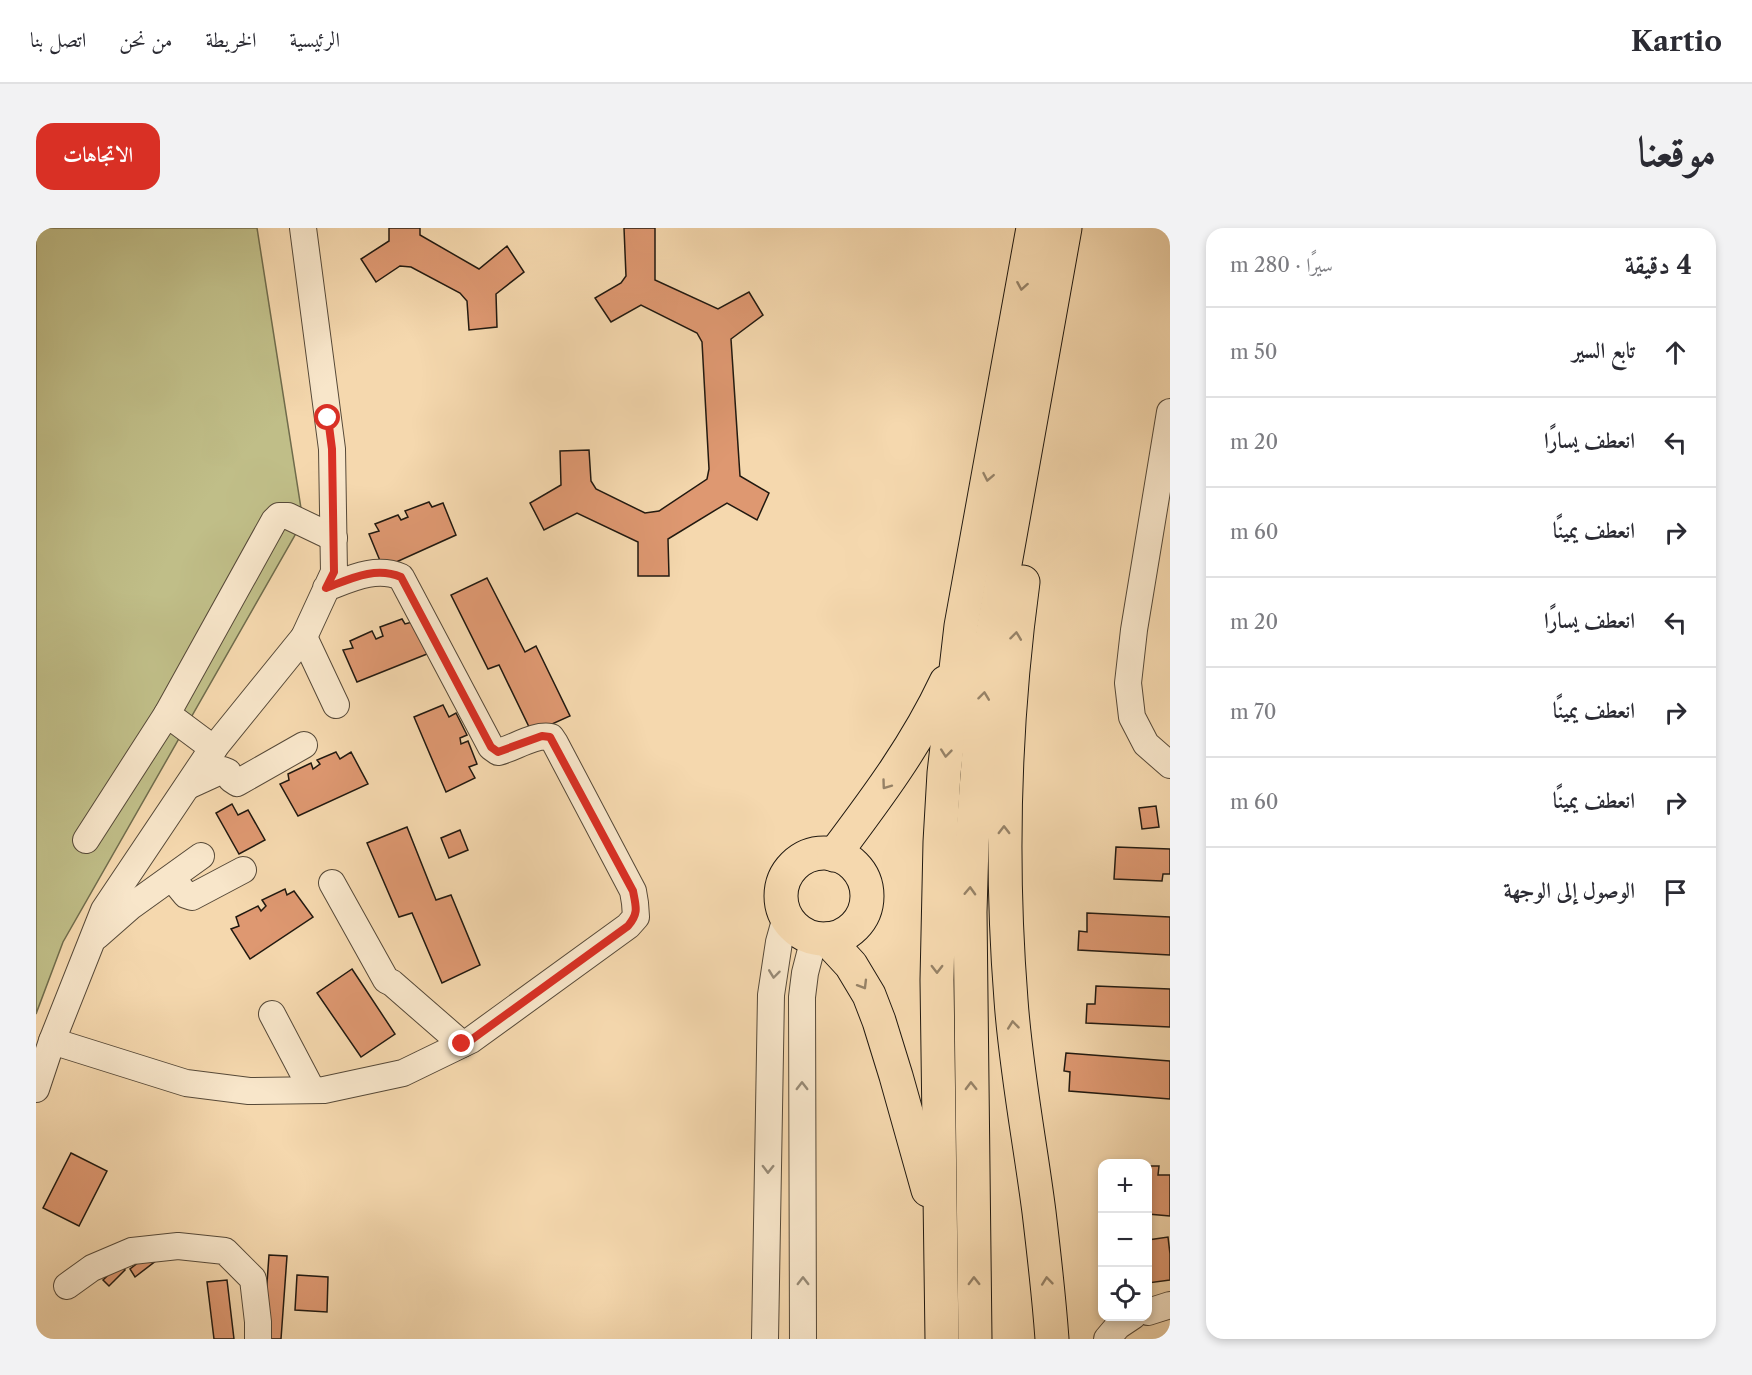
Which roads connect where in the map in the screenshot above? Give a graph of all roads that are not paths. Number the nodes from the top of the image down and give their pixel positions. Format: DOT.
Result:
graph roads {
  1 [pos="303,228"];
  2 [pos="1033,228"];
  3 [pos="1065,228"];
  4 [pos="1074,228"];
  5 [pos="1170,412"];
  6 [pos="334,538"];
  7 [pos="326,588"];
  8 [pos="304,638"];
  9 [pos="956,661"];
  10 [pos="336,705"];
  11 [pos="167,714"];
  12 [pos="304,745"];
  13 [pos="214,749"];
  14 [pos="1170,765"];
  15 [pos="188,786"];
  16 [pos="86,840"];
  17 [pos="834,855"];
  18 [pos="201,856"];
  19 [pos="243,870"];
  20 [pos="172,878"];
  21 [pos="332,883"];
  22 [pos="786,917"];
  23 [pos="820,939"];
  24 [pos="92,940"];
  25 [pos="272,1014"];
  26 [pos="51,1041"];
  27 [pos="462,1044"];
  28 [pos="36,1089"];
  29 [pos="312,1090"];
  30 [pos="940,1236"];
  31 [pos="67,1286"];
  32 [pos="1170,1305"];
  33 [pos="1152,1311"];
  34 [pos="1126,1321"];
  35 [pos="258,1339"];
  36 [pos="765,1339"];
  37 [pos="803,1339"];
  38 [pos="942,1339"];
  39 [pos="975,1339"];
  40 [pos="1052,1339"];
  41 [pos="1107,1339"];
  1 -- 6 [label="street"];
  2 -- 9 [label="highway, one-way"];
  39 -- 3 [label="highway, one-way"];
  40 -- 4 [label="highway, one-way"];
  5 -- 14 [label="street"];
  6 -- 7 [label="street"];
  6 -- 11 [label="street"];
  7 -- 8 [label="street"];
  7 -- 27 [label="street"];
  8 -- 10 [label="street"];
  8 -- 13 [label="street"];
  9 -- 17 [label="highway, one-way"];
  9 -- 30 [label="highway, one-way"];
  11 -- 13 [label="street"];
  11 -- 16 [label="street"];
  12 -- 15 [label="street"];
  13 -- 15 [label="street"];
  15 -- 24 [label="street"];
  17 -- 22 [label="highway"];
  17 -- 23 [label="highway"];
  18 -- 20 [label="street"];
  19 -- 20 [label="street"];
  20 -- 24 [label="street"];
  21 -- 27 [label="street"];
  22 -- 23 [label="highway"];
  22 -- 36 [label="street, one-way"];
  23 -- 30 [label="highway, one-way"];
  37 -- 23 [label="street, one-way"];
  24 -- 26 [label="street"];
  25 -- 29 [label="street"];
  26 -- 28 [label="street"];
  26 -- 29 [label="street"];
  27 -- 29 [label="street"];
  30 -- 38 [label="highway"];
  31 -- 35 [label="street"];
  32 -- 33 [label="street"];
  34 -- 41 [label="street"];
}
